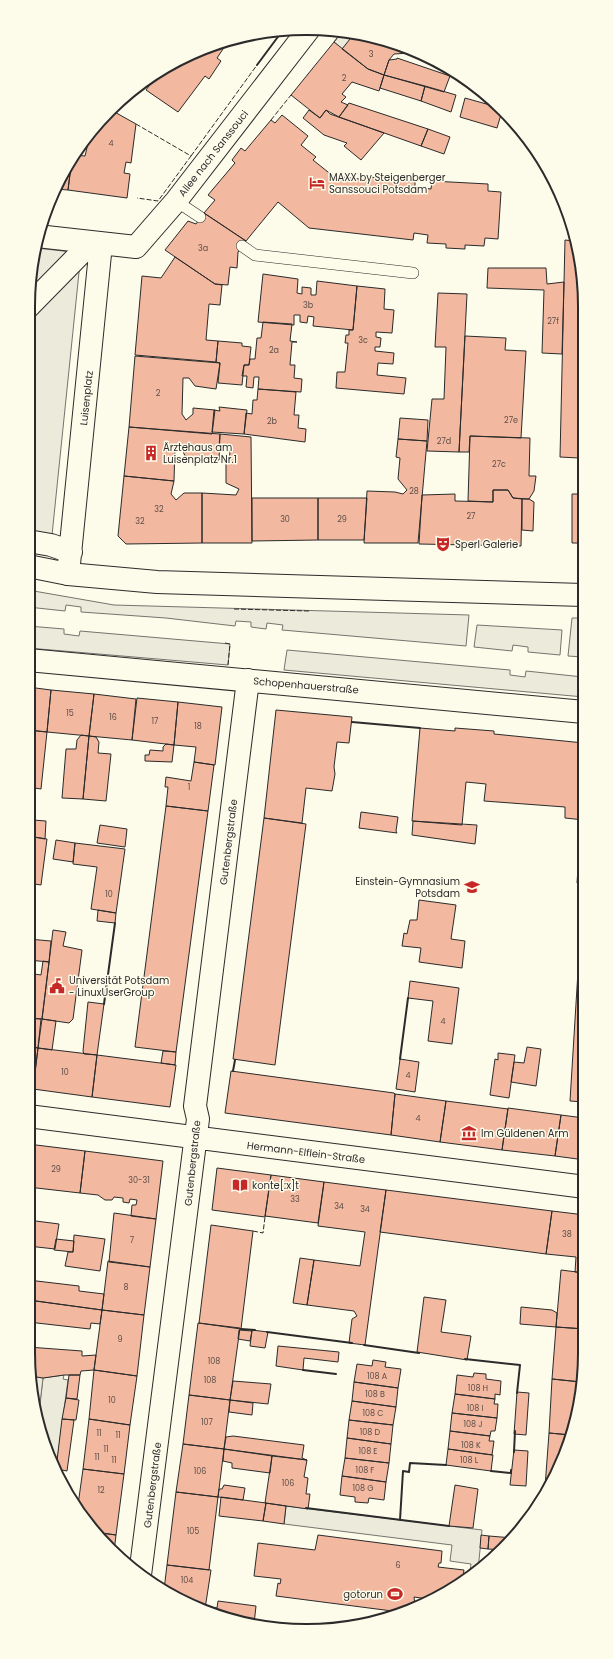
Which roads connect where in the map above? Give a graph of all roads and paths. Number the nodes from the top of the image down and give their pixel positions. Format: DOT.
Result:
graph roads {
  1 [pos="305,35"];
  2 [pos="176,201"];
  3 [pos="200,218"];
  4 [pos="44,237"];
  5 [pos="101,244"];
  6 [pos="242,246"];
  7 [pos="413,273"];
  8 [pos="35,299"];
  9 [pos="35,542"];
  10 [pos="70,552"];
  11 [pos="35,567"];
  12 [pos="68,574"];
  13 [pos="578,595"];
  14 [pos="35,661"];
  15 [pos="248,680"];
  16 [pos="578,711"];
  17 [pos="35,1117"];
  18 [pos="196,1138"];
  19 [pos="578,1186"];
  20 [pos="141,1568"];
  1 -- 2 [label="street, Allee nach Sanssouci"];
  2 -- 3 [label="lane"];
  2 -- 5 [label="street, Allee nach Sanssouci"];
  4 -- 5 [label="street"];
  5 -- 8 [label="street"];
  5 -- 10 [label="street, Luisenplatz"];
  6 -- 7 [label="lane"];
  9 -- 10 [label="street"];
  10 -- 12 [label="street, Luisenplatz"];
  11 -- 12 [label="street"];
  12 -- 13 [label="street"];
  14 -- 15 [label="street, Schopenhauerstraße"];
  15 -- 16 [label="street, Schopenhauerstraße"];
  15 -- 18 [label="street, Gutenbergstraße"];
  17 -- 18 [label="street, Hermann-Elflein-Straße"];
  18 -- 19 [label="street, Hermann-Elflein-Straße"];
  18 -- 20 [label="street, Gutenbergstraße"];
}
